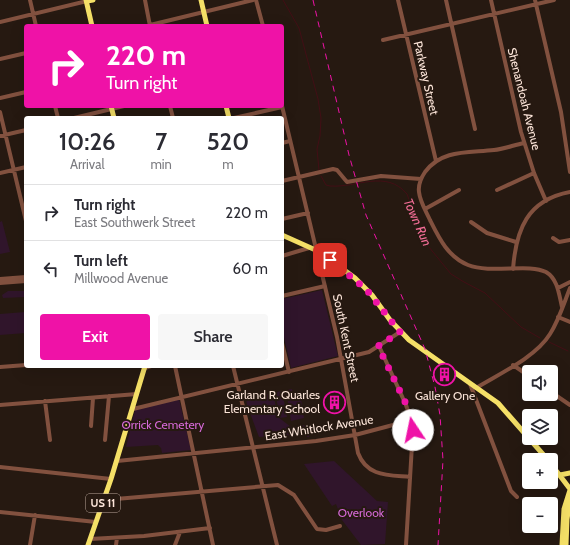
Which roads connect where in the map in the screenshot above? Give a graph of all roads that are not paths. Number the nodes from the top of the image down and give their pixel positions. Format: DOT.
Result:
graph roads {
  1 [pos="30,0"];
  2 [pos="93,0"];
  3 [pos="145,0"];
  4 [pos="201,0"];
  5 [pos="253,0"];
  6 [pos="256,0"];
  7 [pos="398,0"];
  8 [pos="446,0"];
  9 [pos="491,0"];
  10 [pos="554,0"];
  11 [pos="86,1"];
  12 [pos="536,2"];
  13 [pos="204,12"];
  14 [pos="33,14"];
  15 [pos="493,14"];
  16 [pos="0,22"];
  17 [pos="451,23"];
  18 [pos="36,24"];
  19 [pos="92,24"];
  20 [pos="149,24"];
  21 [pos="157,24"];
  22 [pos="207,24"];
  23 [pos="262,24"];
  24 [pos="406,35"];
  25 [pos="383,40"];
  26 [pos="24,53"];
  27 [pos="0,59"];
  28 [pos="24,92"];
  29 [pos="0,98"];
  30 [pos="111,108"];
  31 [pos="274,108"];
  32 [pos="282,108"];
  33 [pos="0,112"];
  34 [pos="81,116"];
  35 [pos="242,116"];
  36 [pos="475,129"];
  37 [pos="24,130"];
  38 [pos="5,134"];
  39 [pos="0,136"];
  40 [pos="290,141"];
  41 [pos="284,142"];
  42 [pos="524,143"];
  43 [pos="436,161"];
  44 [pos="24,168"];
  45 [pos="14,170"];
  46 [pos="570,172"];
  47 [pos="0,173"];
  48 [pos="534,173"];
  49 [pos="299,177"];
  50 [pos="421,179"];
  51 [pos="284,181"];
  52 [pos="459,190"];
  53 [pos="497,190"];
  54 [pos="570,192"];
  55 [pos="546,201"];
  56 [pos="24,205"];
  57 [pos="425,209"];
  58 [pos="308,213"];
  59 [pos="284,219"];
  60 [pos="471,222"];
  61 [pos="284,236"];
  62 [pos="553,238"];
  63 [pos="570,240"];
  64 [pos="516,242"];
  65 [pos="309,248"];
  66 [pos="317,251"];
  67 [pos="284,255"];
  68 [pos="513,269"];
  69 [pos="24,277"];
  70 [pos="2,281"];
  71 [pos="24,281"];
  72 [pos="570,282"];
  73 [pos="325,286"];
  74 [pos="558,288"];
  75 [pos="570,288"];
  76 [pos="284,296"];
  77 [pos="562,307"];
  78 [pos="558,317"];
  79 [pos="570,322"];
  80 [pos="400,332"];
  81 [pos="378,346"];
  82 [pos="284,351"];
  83 [pos="342,359"];
  84 [pos="24,365"];
  85 [pos="513,365"];
  86 [pos="0,367"];
  87 [pos="145,368"];
  88 [pos="175,368"];
  89 [pos="233,368"];
  90 [pos="522,371"];
  91 [pos="289,372"];
  92 [pos="237,384"];
  93 [pos="470,384"];
  94 [pos="476,388"];
  95 [pos="137,394"];
  96 [pos="109,396"];
  97 [pos="182,397"];
  98 [pos="558,397"];
  99 [pos="93,398"];
  100 [pos="45,401"];
  101 [pos="0,405"];
  102 [pos="570,405"];
  103 [pos="133,409"];
  104 [pos="412,420"];
  105 [pos="91,426"];
  106 [pos="355,435"];
  107 [pos="50,440"];
  108 [pos="105,440"];
  109 [pos="253,448"];
  110 [pos="194,453"];
  111 [pos="542,453"];
  112 [pos="117,461"];
  113 [pos="0,467"];
  114 [pos="558,473"];
  115 [pos="570,473"];
  116 [pos="560,475"];
  117 [pos="410,478"];
  118 [pos="111,479"];
  119 [pos="262,485"];
  120 [pos="570,489"];
  121 [pos="202,491"];
  122 [pos="517,497"];
  123 [pos="104,500"];
  124 [pos="570,500"];
  125 [pos="0,512"];
  126 [pos="35,515"];
  127 [pos="96,522"];
  128 [pos="340,526"];
  129 [pos="210,528"];
  130 [pos="180,532"];
  131 [pos="117,538"];
  132 [pos="90,539"];
  133 [pos="30,545"];
  134 [pos="88,545"];
  135 [pos="116,545"];
  136 [pos="175,545"];
  137 [pos="213,545"];
  138 [pos="277,545"];
  139 [pos="406,545"];
  140 [pos="562,545"];
  141 [pos="566,545"];
  1 -- 14 [label="street"];
  2 -- 11 [label="main road"];
  3 -- 20 [label="street"];
  4 -- 13 [label="main road"];
  5 -- 13 [label="street"];
  6 -- 23 [label="street"];
  7 -- 24 [label="street, Parkway Street"];
  8 -- 17 [label="street"];
  9 -- 15 [label="street, Shenandoah Avenue"];
  10 -- 12 [label="street"];
  11 -- 14 [label="street"];
  11 -- 19 [label="main road"];
  12 -- 15 [label="street"];
  12 -- 46 [label="street"];
  13 -- 21 [label="street"];
  13 -- 22 [label="main road"];
  14 -- 16 [label="street"];
  14 -- 18 [label="street"];
  15 -- 17 [label="street"];
  15 -- 42 [label="street, Shenandoah Avenue"];
  17 -- 24 [label="street"];
  17 -- 36 [label="street"];
  24 -- 25 [label="street"];
  24 -- 43 [label="street, Parkway Street"];
  26 -- 27 [label="street"];
  28 -- 29 [label="street"];
  30 -- 34 [label="street"];
  31 -- 35 [label="street"];
  32 -- 40 [label="street, South Kent Street"];
  33 -- 38 [label="street"];
  37 -- 38 [label="street"];
  38 -- 39 [label="street"];
  38 -- 45 [label="street"];
  40 -- 41 [label="street"];
  40 -- 49 [label="street, South Kent Street"];
  42 -- 43 [label="street"];
  42 -- 48 [label="street, Shenandoah Avenue"];
  43 -- 50 [label="street"];
  44 -- 45 [label="street"];
  45 -- 47 [label="street"];
  45 -- 56 [label="street"];
  48 -- 53 [label="street"];
  48 -- 55 [label="street, Shenandoah Avenue"];
  49 -- 50 [label="street"];
  49 -- 51 [label="street"];
  49 -- 58 [label="street, South Kent Street"];
  50 -- 57 [label="street"];
  52 -- 57 [label="street"];
  54 -- 55 [label="street"];
  55 -- 64 [label="street"];
  57 -- 68 [label="street"];
  58 -- 59 [label="street"];
  58 -- 66 [label="street, South Kent Street"];
  60 -- 64 [label="street"];
  61 -- 65 [label="main road"];
  62 -- 63 [label="street"];
  64 -- 68 [label="street"];
  65 -- 66 [label="main road"];
  65 -- 67 [label="street"];
  66 -- 73 [label="street, South Kent Street"];
  66 -- 80 [label="main road"];
  68 -- 74 [label="street"];
  69 -- 70 [label="street"];
  70 -- 71 [label="street"];
  72 -- 74 [label="street"];
  73 -- 76 [label="street"];
  73 -- 83 [label="street, South Kent Street"];
  74 -- 77 [label="street"];
  75 -- 77 [label="street"];
  77 -- 78 [label="street"];
  78 -- 79 [label="street"];
  78 -- 85 [label="street"];
  80 -- 81 [label="street"];
  80 -- 93 [label="main road"];
  81 -- 83 [label="street"];
  81 -- 104 [label="street"];
  82 -- 91 [label="street"];
  83 -- 91 [label="street"];
  83 -- 106 [label="street, South Kent Street"];
  84 -- 86 [label="street"];
  85 -- 90 [label="street"];
  85 -- 94 [label="street"];
  87 -- 95 [label="main road, US 11"];
  88 -- 97 [label="street"];
  89 -- 92 [label="street"];
  91 -- 92 [label="street"];
  92 -- 97 [label="street"];
  92 -- 109 [label="street"];
  93 -- 94 [label="main road"];
  93 -- 122 [label="street"];
  94 -- 111 [label="main road"];
  95 -- 96 [label="street"];
  95 -- 103 [label="main road, US 11"];
  96 -- 99 [label="street"];
  96 -- 108 [label="street"];
  97 -- 103 [label="street"];
  97 -- 110 [label="street"];
  98 -- 102 [label="street"];
  99 -- 100 [label="street"];
  99 -- 105 [label="street"];
  100 -- 101 [label="street"];
  100 -- 107 [label="street"];
  103 -- 112 [label="main road, US 11"];
  104 -- 106 [label="street, East Whitlock Avenue"];
  104 -- 117 [label="street"];
  106 -- 109 [label="street, East Whitlock Avenue"];
  106 -- 117 [label="street, South Kent Street"];
  109 -- 110 [label="street, East Whitlock Avenue"];
  109 -- 119 [label="street"];
  110 -- 112 [label="street, East Whitlock Avenue"];
  110 -- 121 [label="street"];
  112 -- 118 [label="main road, US 11"];
  113 -- 118 [label="street"];
  114 -- 116 [label="main road"];
  115 -- 116 [label="main road"];
  116 -- 120 [label="main road"];
  117 -- 139 [label="street"];
  118 -- 123 [label="main road, US 11"];
  119 -- 121 [label="street"];
  119 -- 128 [label="street"];
  119 -- 138 [label="street"];
  120 -- 140 [label="main road"];
  121 -- 123 [label="street"];
  121 -- 129 [label="street"];
  123 -- 127 [label="main road, US 11"];
  124 -- 141 [label="main road"];
  125 -- 126 [label="street"];
  126 -- 127 [label="street"];
  126 -- 133 [label="street"];
  127 -- 132 [label="main road, US 11"];
  129 -- 130 [label="street"];
  129 -- 137 [label="street"];
  130 -- 131 [label="street"];
  130 -- 136 [label="street"];
  131 -- 132 [label="street"];
  131 -- 135 [label="street"];
  132 -- 134 [label="main road, US 11"];
}
